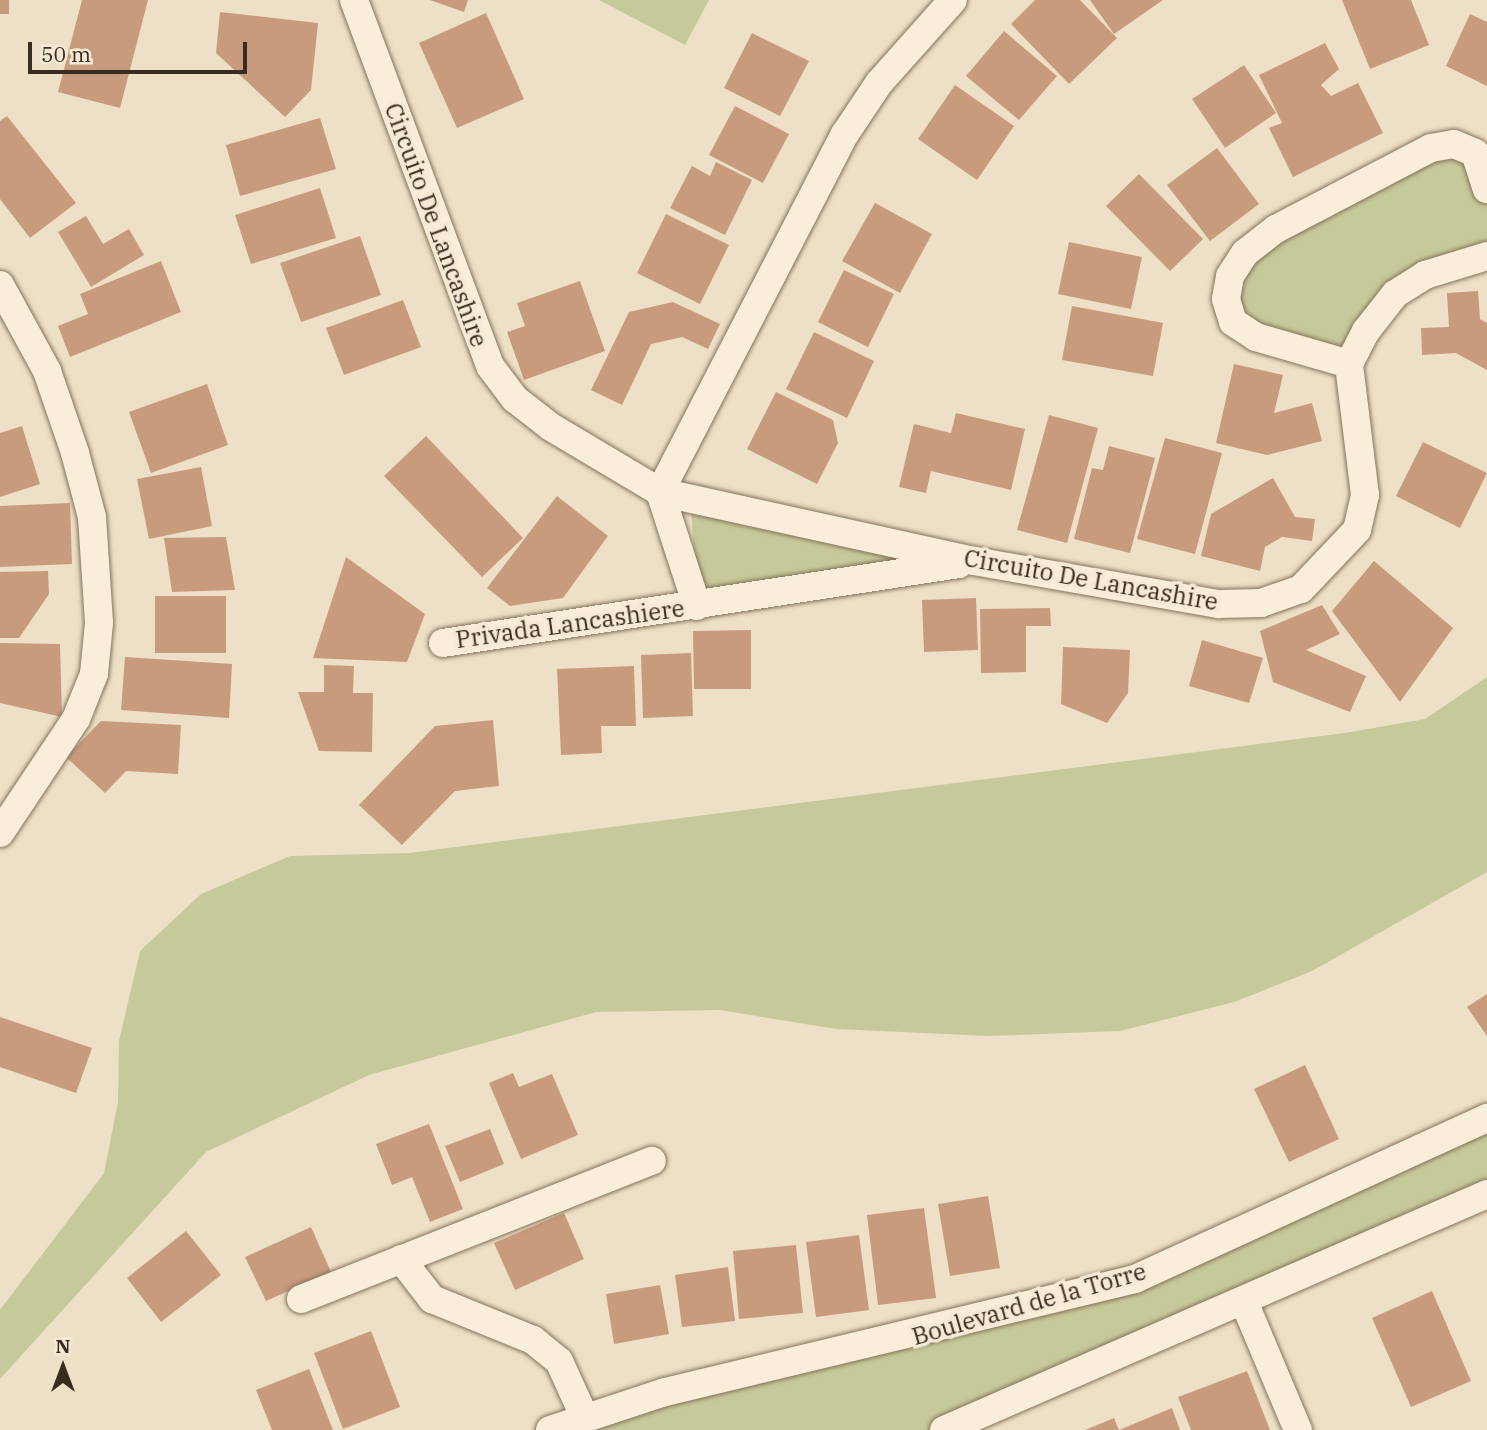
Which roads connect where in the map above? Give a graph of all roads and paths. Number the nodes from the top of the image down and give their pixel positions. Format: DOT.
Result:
graph roads {
  1 [pos="354,0"];
  2 [pos="953,0"];
  3 [pos="1487,189"];
  4 [pos="1487,256"];
  5 [pos="0,285"];
  6 [pos="1349,364"];
  7 [pos="660,492"];
  8 [pos="974,561"];
  9 [pos="697,606"];
  10 [pos="443,643"];
  11 [pos="0,833"];
  12 [pos="1487,1118"];
  13 [pos="652,1161"];
  14 [pos="1487,1194"];
  15 [pos="401,1259"];
  16 [pos="302,1299"];
  17 [pos="1245,1304"];
  18 [pos="584,1416"];
  19 [pos="550,1430"];
  20 [pos="944,1430"];
  21 [pos="1298,1430"];
  1 -- 7 [label="street, Circuito De Lancashire"];
  2 -- 7 [label="street"];
  3 -- 6 [label="street"];
  4 -- 6 [label="street"];
  5 -- 11 [label="street"];
  6 -- 8 [label="street, Circuito De Lancashire"];
  7 -- 8 [label="street, Circuito De Lancashire"];
  7 -- 9 [label="street, Privada Lancashiere"];
  8 -- 9 [label="street, Privada Lancashiere"];
  9 -- 10 [label="street, Privada Lancashiere"];
  12 -- 18 [label="street, Boulevard de la Torre"];
  13 -- 15 [label="street"];
  14 -- 17 [label="street"];
  15 -- 16 [label="street"];
  15 -- 18 [label="street"];
  17 -- 20 [label="street"];
  17 -- 21 [label="street"];
  18 -- 19 [label="street, Boulevard de la Torre"];
}
